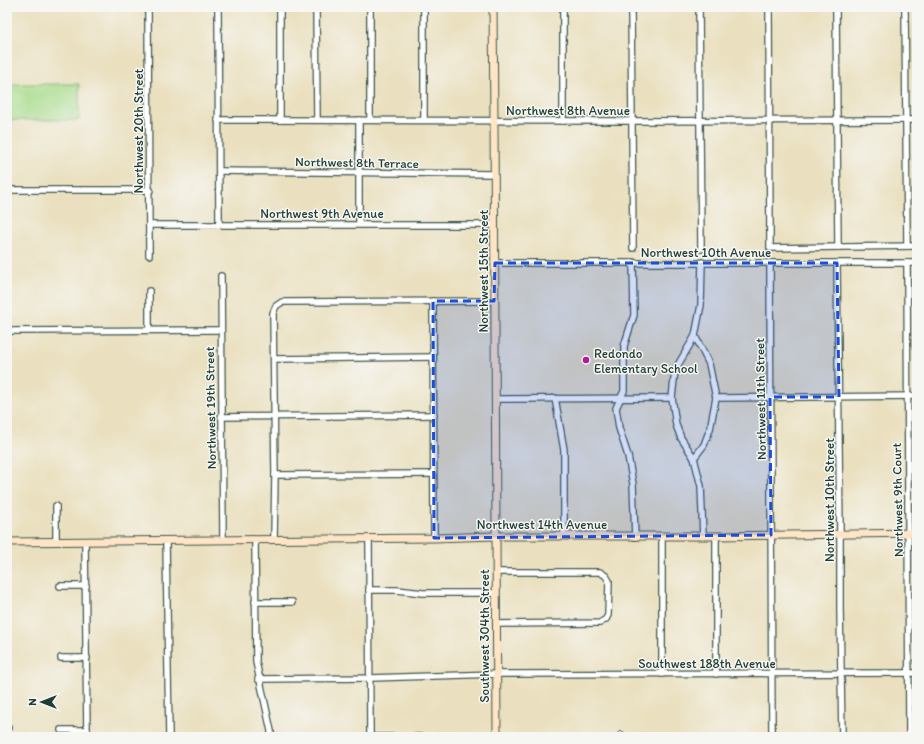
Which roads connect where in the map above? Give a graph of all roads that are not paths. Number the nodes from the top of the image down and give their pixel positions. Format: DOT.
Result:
graph roads {
  1 [pos="148,7"];
  2 [pos="218,7"];
  3 [pos="280,7"];
  4 [pos="316,7"];
  5 [pos="370,7"];
  6 [pos="424,7"];
  7 [pos="493,7"];
  8 [pos="563,7"];
  9 [pos="631,7"];
  10 [pos="699,7"];
  11 [pos="769,7"];
  12 [pos="836,7"];
  13 [pos="905,7"];
  14 [pos="218,120"];
  15 [pos="280,120"];
  16 [pos="317,120"];
  17 [pos="359,120"];
  18 [pos="370,120"];
  19 [pos="424,120"];
  20 [pos="494,120"];
  21 [pos="563,120"];
  22 [pos="838,120"];
  23 [pos="906,120"];
  24 [pos="917,120"];
  25 [pos="632,121"];
  26 [pos="700,121"];
  27 [pos="770,121"];
  28 [pos="219,171"];
  29 [pos="359,172"];
  30 [pos="494,174"];
  31 [pos="7,190"];
  32 [pos="150,190"];
  33 [pos="150,224"];
  34 [pos="359,224"];
  35 [pos="494,224"];
  36 [pos="220,225"];
  37 [pos="907,246"];
  38 [pos="917,246"];
  39 [pos="838,247"];
  40 [pos="633,248"];
  41 [pos="701,249"];
  42 [pos="149,255"];
  43 [pos="633,262"];
  44 [pos="702,262"];
  45 [pos="495,263"];
  46 [pos="770,263"];
  47 [pos="837,263"];
  48 [pos="907,263"];
  49 [pos="917,263"];
  50 [pos="220,276"];
  51 [pos="149,291"];
  52 [pos="433,301"];
  53 [pos="494,301"];
  54 [pos="149,330"];
  55 [pos="220,330"];
  56 [pos="7,331"];
  57 [pos="695,336"];
  58 [pos="433,357"];
  59 [pos="274,359"];
  60 [pos="839,396"];
  61 [pos="907,396"];
  62 [pos="917,396"];
  63 [pos="770,397"];
  64 [pos="555,398"];
  65 [pos="620,398"];
  66 [pos="672,398"];
  67 [pos="716,398"];
  68 [pos="496,399"];
  69 [pos="434,415"];
  70 [pos="274,416"];
  71 [pos="221,417"];
  72 [pos="694,458"];
  73 [pos="433,474"];
  74 [pos="275,475"];
  75 [pos="56,506"];
  76 [pos="909,533"];
  77 [pos="917,533"];
  78 [pos="840,534"];
  79 [pos="564,535"];
  80 [pos="771,535"];
  81 [pos="495,536"];
  82 [pos="635,536"];
  83 [pos="662,536"];
  84 [pos="703,536"];
  85 [pos="716,536"];
  86 [pos="434,538"];
  87 [pos="369,539"];
  88 [pos="223,540"];
  89 [pos="255,540"];
  90 [pos="274,540"];
  91 [pos="85,541"];
  92 [pos="166,541"];
  93 [pos="7,542"];
  94 [pos="56,542"];
  95 [pos="496,572"];
  96 [pos="60,586"];
  97 [pos="86,586"];
  98 [pos="369,590"];
  99 [pos="496,593"];
  100 [pos="255,602"];
  101 [pos="292,602"];
  102 [pos="496,624"];
  103 [pos="61,658"];
  104 [pos="87,658"];
  105 [pos="772,673"];
  106 [pos="910,673"];
  107 [pos="917,673"];
  108 [pos="497,674"];
  109 [pos="662,674"];
  110 [pos="716,674"];
  111 [pos="841,674"];
  112 [pos="370,678"];
  113 [pos="258,679"];
  114 [pos="61,730"];
  115 [pos="87,730"];
  116 [pos="497,736"];
  117 [pos="87,737"];
  118 [pos="169,737"];
  119 [pos="271,737"];
  120 [pos="370,737"];
  121 [pos="507,737"];
  122 [pos="772,737"];
  123 [pos="842,737"];
  124 [pos="909,737"];
  1 -- 32 [label="street, Northwest 20th Street"];
  2 -- 14 [label="street"];
  3 -- 15 [label="street"];
  4 -- 16 [label="street"];
  5 -- 18 [label="street"];
  6 -- 19 [label="street"];
  7 -- 20 [label="street, Northwest 15th Street"];
  8 -- 21 [label="street"];
  9 -- 25 [label="street"];
  10 -- 26 [label="street"];
  11 -- 27 [label="street"];
  12 -- 22 [label="street"];
  13 -- 23 [label="street"];
  14 -- 15 [label="street, Northwest 8th Avenue"];
  14 -- 28 [label="street"];
  15 -- 16 [label="street, Northwest 8th Avenue"];
  16 -- 17 [label="street, Northwest 8th Avenue"];
  17 -- 18 [label="street, Northwest 8th Avenue"];
  17 -- 29 [label="street"];
  18 -- 19 [label="street, Northwest 8th Avenue"];
  19 -- 20 [label="street, Northwest 8th Avenue"];
  20 -- 21 [label="street, Northwest 8th Avenue"];
  20 -- 30 [label="street, Northwest 15th Street"];
  21 -- 25 [label="street, Northwest 8th Avenue"];
  22 -- 23 [label="street, Northwest 8th Avenue"];
  22 -- 27 [label="street, Northwest 8th Avenue"];
  22 -- 39 [label="street"];
  23 -- 24 [label="street, Northwest 8th Avenue"];
  23 -- 37 [label="street"];
  25 -- 26 [label="street, Northwest 8th Avenue"];
  25 -- 40 [label="street"];
  26 -- 27 [label="street, Northwest 8th Avenue"];
  26 -- 41 [label="street"];
  27 -- 39 [label="street"];
  28 -- 29 [label="street, Northwest 8th Terrace"];
  28 -- 36 [label="street"];
  29 -- 30 [label="street, Northwest 8th Terrace"];
  29 -- 34 [label="street"];
  30 -- 35 [label="street, Northwest 15th Street"];
  31 -- 32 [label="street"];
  32 -- 33 [label="street, Northwest 20th Street"];
  33 -- 36 [label="street, Northwest 9th Avenue"];
  33 -- 42 [label="street, Northwest 20th Street"];
  34 -- 35 [label="street, Northwest 9th Avenue"];
  34 -- 36 [label="street, Northwest 9th Avenue"];
  35 -- 45 [label="street, Northwest 15th Street"];
  37 -- 38 [label="street"];
  37 -- 39 [label="street"];
  43 -- 44 [label="street, Northwest 10th Avenue"];
  43 -- 45 [label="street, Northwest 10th Avenue"];
  43 -- 65 [label="street"];
  44 -- 46 [label="street, Northwest 10th Avenue"];
  44 -- 57 [label="street"];
  45 -- 53 [label="street, Northwest 15th Street"];
  46 -- 47 [label="street, Northwest 10th Avenue"];
  46 -- 63 [label="street, Northwest 11th Street"];
  47 -- 48 [label="street, Northwest 10th Avenue"];
  47 -- 60 [label="street, Northwest 10th Street"];
  48 -- 49 [label="street, Northwest 10th Avenue"];
  48 -- 61 [label="street, Northwest 9th Court"];
  50 -- 55 [label="street, Northwest 19th Street"];
  51 -- 54 [label="street"];
  52 -- 53 [label="street"];
  52 -- 58 [label="street"];
  52 -- 59 [label="street"];
  53 -- 68 [label="street, Northwest 15th Street"];
  54 -- 55 [label="street"];
  54 -- 56 [label="street"];
  55 -- 71 [label="street, Northwest 19th Street"];
  57 -- 66 [label="street"];
  57 -- 67 [label="street"];
  58 -- 59 [label="street"];
  58 -- 69 [label="street"];
  59 -- 70 [label="street"];
  60 -- 61 [label="street"];
  60 -- 63 [label="street"];
  60 -- 78 [label="street, Northwest 10th Street"];
  61 -- 62 [label="street"];
  61 -- 76 [label="street, Northwest 9th Court"];
  63 -- 67 [label="street"];
  63 -- 80 [label="street, Northwest 11th Street"];
  64 -- 65 [label="street"];
  64 -- 68 [label="street"];
  64 -- 79 [label="street"];
  65 -- 66 [label="street"];
  65 -- 82 [label="street"];
  66 -- 72 [label="street"];
  67 -- 72 [label="street"];
  68 -- 81 [label="street, Northwest 15th Street"];
  69 -- 70 [label="street"];
  69 -- 73 [label="street"];
  70 -- 71 [label="street"];
  70 -- 74 [label="street"];
  71 -- 88 [label="street, Northwest 19th Street"];
  72 -- 84 [label="street"];
  73 -- 74 [label="street"];
  73 -- 86 [label="street"];
  74 -- 90 [label="street"];
  75 -- 94 [label="street"];
  76 -- 77 [label="street, Northwest 14th Avenue"];
  76 -- 78 [label="street, Northwest 14th Avenue"];
  76 -- 106 [label="street, Northwest 9th Court"];
  78 -- 80 [label="street, Northwest 14th Avenue"];
  78 -- 111 [label="street, Northwest 10th Street"];
  79 -- 81 [label="street, Northwest 14th Avenue"];
  79 -- 82 [label="street, Northwest 14th Avenue"];
  80 -- 85 [label="street, Northwest 14th Avenue"];
  80 -- 105 [label="street, Northwest 11th Street"];
  81 -- 86 [label="street, Northwest 14th Avenue"];
  81 -- 95 [label="street, Southwest 304th Street"];
  82 -- 83 [label="street, Northwest 14th Avenue"];
  83 -- 84 [label="street, Northwest 14th Avenue"];
  83 -- 109 [label="street"];
  84 -- 85 [label="street, Northwest 14th Avenue"];
  85 -- 110 [label="street"];
  86 -- 87 [label="street, Northwest 14th Avenue"];
  87 -- 90 [label="street, Northwest 14th Avenue"];
  87 -- 98 [label="street"];
  88 -- 89 [label="street, Northwest 14th Avenue"];
  88 -- 92 [label="street, Northwest 14th Avenue"];
  89 -- 90 [label="street, Northwest 14th Avenue"];
  89 -- 100 [label="street"];
  91 -- 92 [label="street, Northwest 14th Avenue"];
  91 -- 94 [label="street, Northwest 14th Avenue"];
  91 -- 97 [label="street"];
  92 -- 118 [label="street"];
  93 -- 94 [label="street, Northwest 14th Avenue"];
  95 -- 99 [label="street, Southwest 304th Street"];
  95 -- 102 [label="street"];
  96 -- 97 [label="street"];
  97 -- 104 [label="street"];
  98 -- 99 [label="street"];
  98 -- 112 [label="street"];
  99 -- 102 [label="street, Southwest 304th Street"];
  100 -- 101 [label="street"];
  100 -- 113 [label="street"];
  102 -- 108 [label="street, Southwest 304th Street"];
  103 -- 104 [label="street"];
  104 -- 115 [label="street"];
  105 -- 110 [label="street, Southwest 188th Avenue"];
  105 -- 111 [label="street, Southwest 188th Avenue"];
  105 -- 122 [label="street, Northwest 11th Street"];
  106 -- 107 [label="street, Southwest 188th Avenue"];
  106 -- 111 [label="street, Southwest 188th Avenue"];
  106 -- 124 [label="street, Northwest 9th Court"];
  108 -- 109 [label="street, Southwest 188th Avenue"];
  108 -- 112 [label="street, Southwest 188th Avenue"];
  108 -- 116 [label="street, Southwest 304th Street"];
  109 -- 110 [label="street, Southwest 188th Avenue"];
  111 -- 123 [label="street, Northwest 10th Street"];
  112 -- 113 [label="street, Southwest 188th Avenue"];
  112 -- 120 [label="street"];
  113 -- 119 [label="street"];
  114 -- 115 [label="street"];
  115 -- 117 [label="street"];
  116 -- 120 [label="street"];
  116 -- 121 [label="street"];
}
